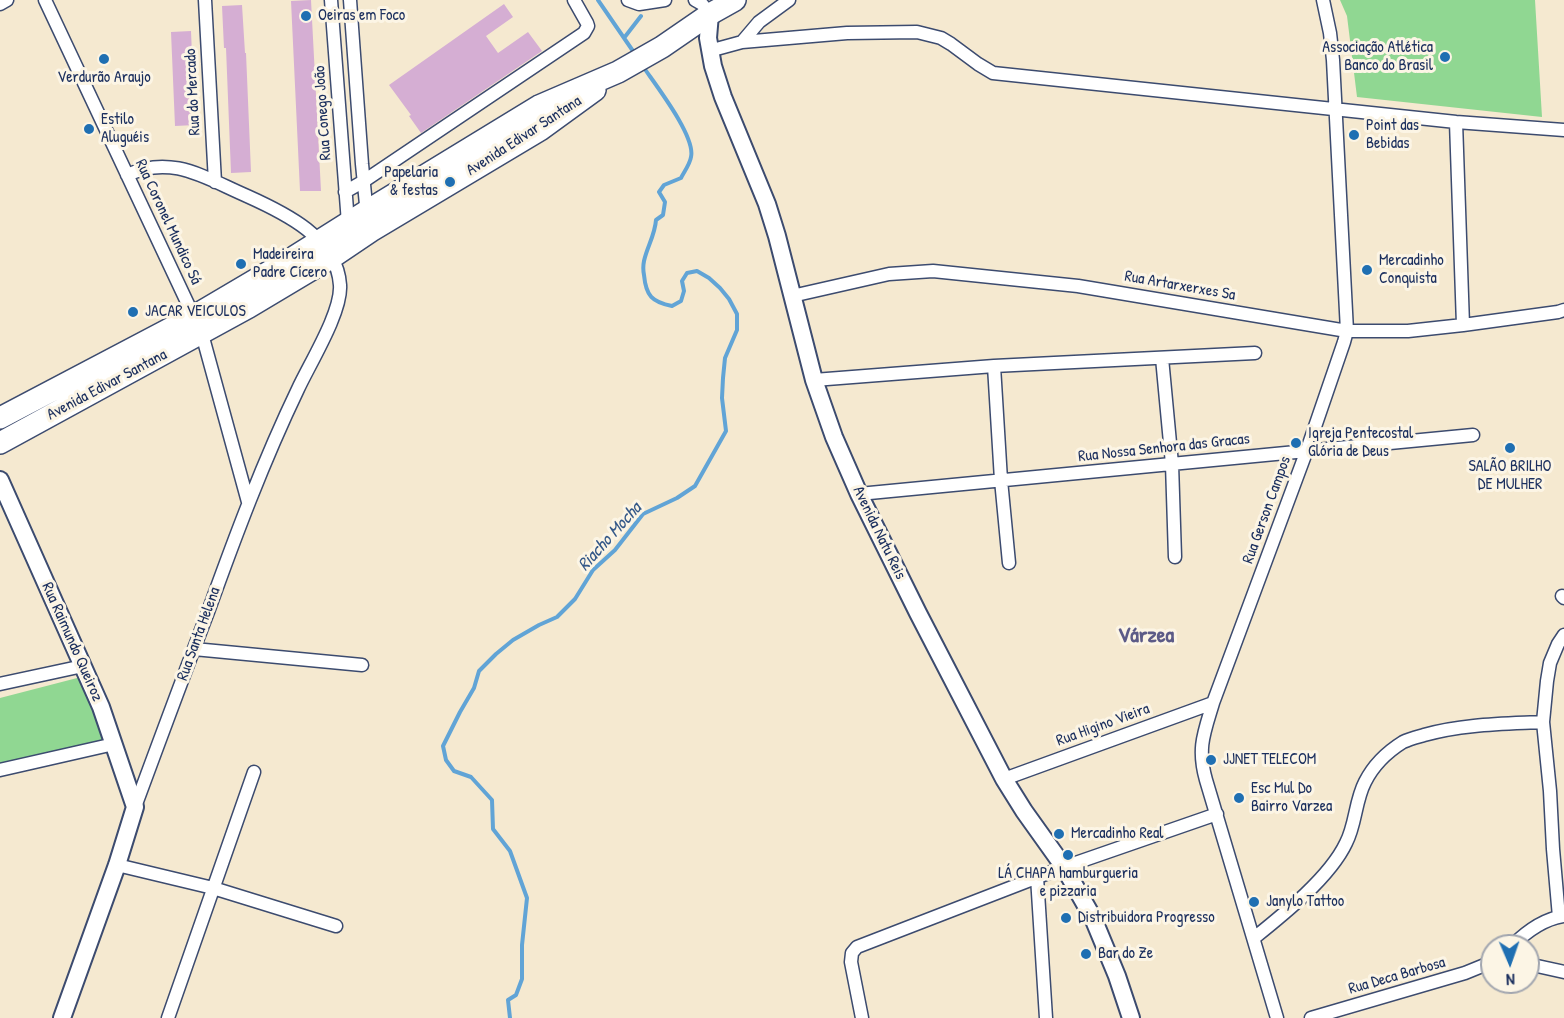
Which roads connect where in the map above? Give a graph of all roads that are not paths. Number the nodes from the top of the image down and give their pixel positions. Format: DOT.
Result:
graph roads {
  1 [pos="7,0"];
  2 [pos="45,0"];
  3 [pos="205,0"];
  4 [pos="332,0"];
  5 [pos="350,0"];
  6 [pos="574,0"];
  7 [pos="628,0"];
  8 [pos="665,0"];
  9 [pos="735,0"];
  10 [pos="789,0"];
  11 [pos="1323,0"];
  12 [pos="0,4"];
  13 [pos="703,7"];
  14 [pos="742,42"];
  15 [pos="709,51"];
  16 [pos="1336,109"];
  17 [pos="1456,122"];
  18 [pos="1564,130"];
  19 [pos="127,175"];
  20 [pos="364,181"];
  21 [pos="215,182"];
  22 [pos="345,192"];
  23 [pos="369,221"];
  24 [pos="348,223"];
  25 [pos="326,249"];
  26 [pos="792,296"];
  27 [pos="1563,310"];
  28 [pos="198,325"];
  29 [pos="1463,325"];
  30 [pos="1347,331"];
  31 [pos="1255,352"];
  32 [pos="1162,358"];
  33 [pos="994,366"];
  34 [pos="814,380"];
  35 [pos="0,418"];
  36 [pos="1473,435"];
  37 [pos="0,442"];
  38 [pos="1307,450"];
  39 [pos="1172,464"];
  40 [pos="0,480"];
  41 [pos="1001,480"];
  42 [pos="859,494"];
  43 [pos="248,502"];
  44 [pos="1175,557"];
  45 [pos="1009,563"];
  46 [pos="1564,634"];
  47 [pos="194,649"];
  48 [pos="362,665"];
  49 [pos="83,666"];
  50 [pos="0,684"];
  51 [pos="1213,703"];
  52 [pos="1543,722"];
  53 [pos="114,744"];
  54 [pos="0,770"];
  55 [pos="254,772"];
  56 [pos="1004,779"];
  57 [pos="135,807"];
  58 [pos="1217,814"];
  59 [pos="117,864"];
  60 [pos="1064,867"];
  61 [pos="1037,877"];
  62 [pos="213,888"];
  63 [pos="1562,916"];
  64 [pos="336,926"];
  65 [pos="1525,934"];
  66 [pos="1254,938"];
  67 [pos="1480,967"];
  68 [pos="1540,967"];
  69 [pos="1564,972"];
  70 [pos="63,1018"];
  71 [pos="168,1018"];
  72 [pos="862,1018"];
  73 [pos="1046,1018"];
  74 [pos="1131,1018"];
  75 [pos="1277,1018"];
  76 [pos="1311,1018"];
  1 -- 12 [label="street"];
  2 -- 19 [label="street, Rua Coronel Mundico Sá"];
  3 -- 21 [label="street, Rua do Mercado"];
  4 -- 22 [label="street, Rua Conego João"];
  5 -- 20 [label="street"];
  6 -- 20 [label="street"];
  7 -- 8 [label="street"];
  9 -- 13 [label="highway"];
  10 -- 14 [label="street"];
  11 -- 16 [label="street, Rua Gerson Campos"];
  13 -- 15 [label="street, Avenida Natu Reis"];
  13 -- 23 [label="highway, Avenida Edivar Santana"];
  14 -- 15 [label="street"];
  14 -- 16 [label="street"];
  15 -- 26 [label="street, Avenida Natu Reis"];
  16 -- 17 [label="street"];
  16 -- 30 [label="street, Rua Gerson Campos"];
  17 -- 18 [label="street"];
  17 -- 29 [label="street"];
  19 -- 21 [label="street"];
  19 -- 28 [label="street, Rua Coronel Mundico Sá"];
  20 -- 22 [label="street"];
  20 -- 23 [label="street"];
  21 -- 25 [label="street"];
  22 -- 24 [label="street, Rua Conego João"];
  23 -- 24 [label="highway, Avenida Edivar Santana"];
  23 -- 25 [label="highway, Avenida Edivar Santana"];
  24 -- 25 [label="highway, Avenida Edivar Santana"];
  25 -- 28 [label="highway, Avenida Edivar Santana"];
  25 -- 43 [label="street, Rua Santa Helena"];
  26 -- 30 [label="street, Rua Artarxerxes Sa"];
  26 -- 34 [label="street, Avenida Natu Reis"];
  27 -- 29 [label="street, Rua Artarxerxes Sa"];
  28 -- 35 [label="highway, Avenida Edivar Santana"];
  28 -- 37 [label="highway, Avenida Edivar Santana"];
  28 -- 43 [label="street, Rua Coronel Mundico Sá"];
  29 -- 30 [label="street, Rua Artarxerxes Sa"];
  30 -- 38 [label="street, Rua Gerson Campos"];
  31 -- 32 [label="street"];
  32 -- 33 [label="street"];
  32 -- 39 [label="street"];
  33 -- 34 [label="street"];
  33 -- 41 [label="street"];
  34 -- 42 [label="street, Avenida Natu Reis"];
  36 -- 38 [label="street, Rua Nossa Senhora das Gracas"];
  38 -- 39 [label="street, Rua Nossa Senhora das Gracas"];
  38 -- 51 [label="street, Rua Gerson Campos"];
  39 -- 41 [label="street, Rua Nossa Senhora das Gracas"];
  39 -- 44 [label="street"];
  40 -- 49 [label="street, Rua Raimundo Queiroz"];
  41 -- 42 [label="street, Rua Nossa Senhora das Gracas"];
  41 -- 45 [label="street"];
  42 -- 56 [label="street, Avenida Natu Reis"];
  43 -- 47 [label="street, Rua Santa Helena"];
  46 -- 52 [label="street"];
  47 -- 48 [label="street"];
  47 -- 57 [label="street, Rua Santa Helena"];
  49 -- 50 [label="street"];
  49 -- 53 [label="street, Rua Raimundo Queiroz"];
  51 -- 56 [label="street, Rua Higino Vieira"];
  51 -- 58 [label="street, Rua Gerson Campos"];
  52 -- 63 [label="street"];
  52 -- 66 [label="street"];
  53 -- 54 [label="street"];
  53 -- 57 [label="street, Rua Raimundo Queiroz"];
  55 -- 62 [label="street"];
  56 -- 60 [label="street, Avenida Natu Reis"];
  57 -- 59 [label="street, Rua Santa Helena"];
  58 -- 60 [label="street"];
  58 -- 66 [label="street, Rua Gerson Campos"];
  59 -- 62 [label="street"];
  59 -- 70 [label="street, Rua Santa Helena"];
  60 -- 61 [label="street"];
  60 -- 74 [label="street, Avenida Natu Reis"];
  61 -- 72 [label="street"];
  61 -- 73 [label="street"];
  62 -- 64 [label="street"];
  62 -- 71 [label="street"];
  63 -- 65 [label="street"];
  66 -- 75 [label="street, Rua Gerson Campos"];
  67 -- 76 [label="street, Rua Deca Barbosa"];
  68 -- 69 [label="street"];
}
